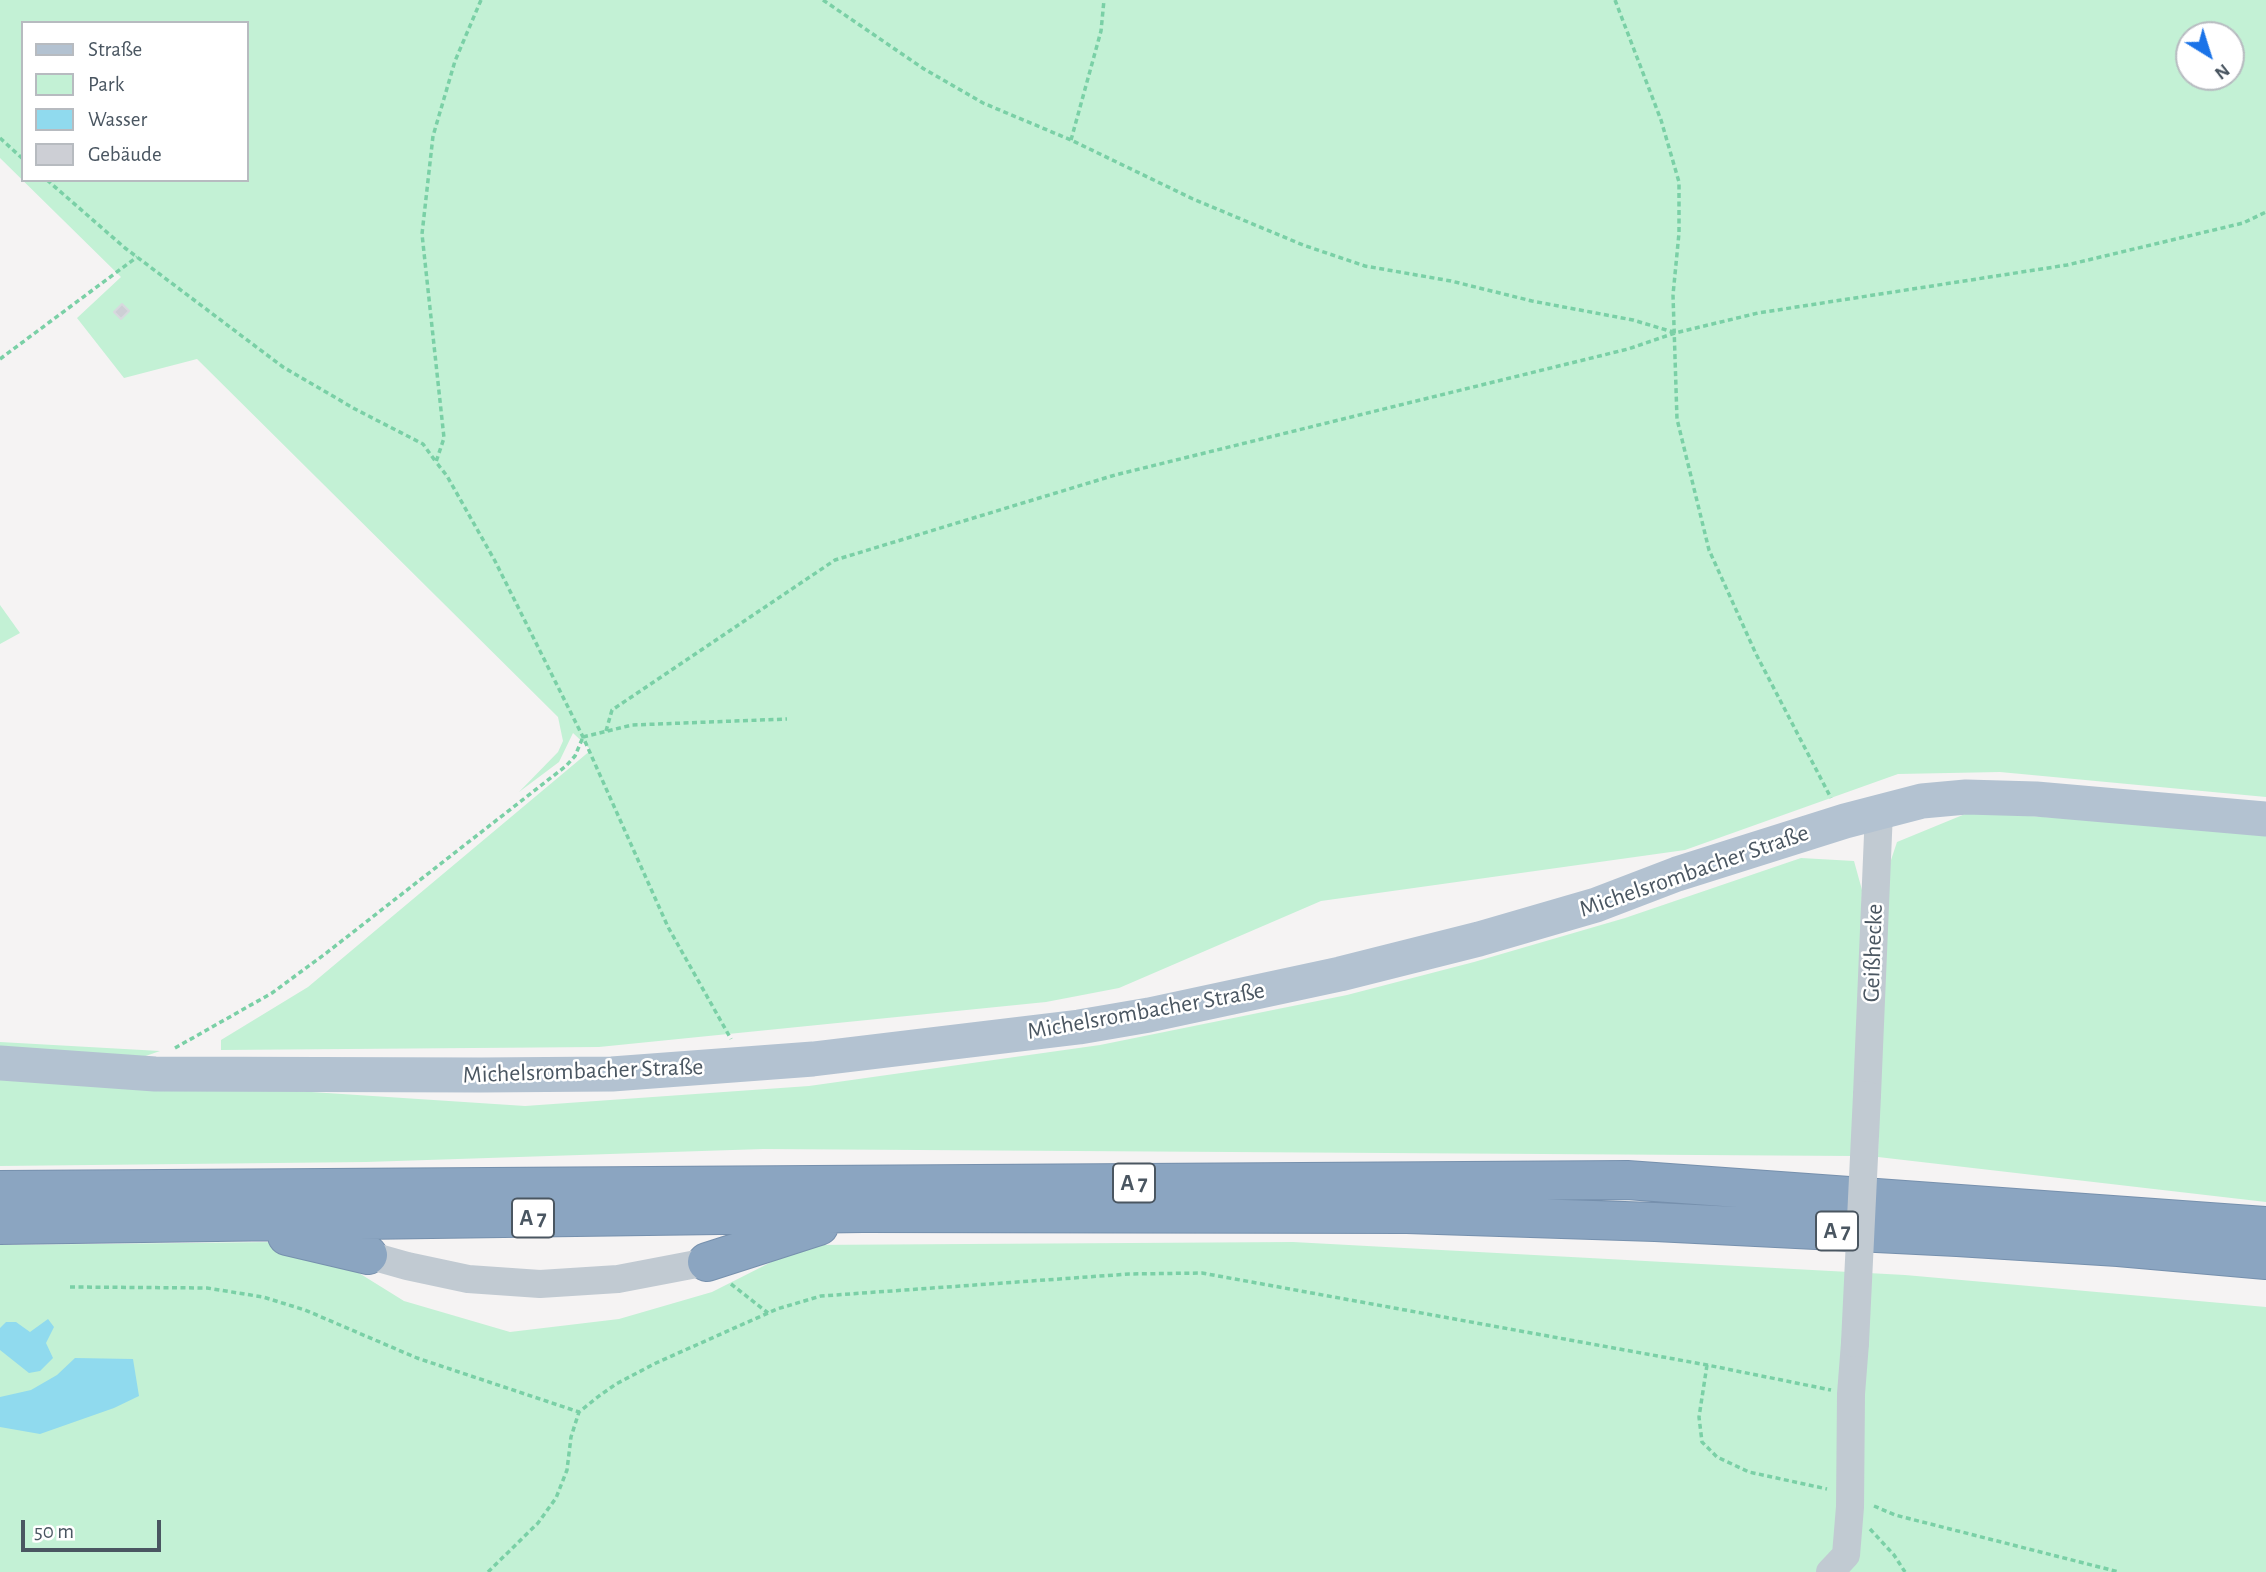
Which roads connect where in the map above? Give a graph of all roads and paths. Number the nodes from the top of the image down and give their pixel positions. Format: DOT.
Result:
graph roads {
  1 [pos="481,0"];
  2 [pos="823,0"];
  3 [pos="1104,0"];
  4 [pos="1615,0"];
  5 [pos="0,138"];
  6 [pos="1071,140"];
  7 [pos="21,157"];
  8 [pos="49,182"];
  9 [pos="2266,212"];
  10 [pos="137,257"];
  11 [pos="1675,333"];
  12 [pos="0,359"];
  13 [pos="436,462"];
  14 [pos="787,719"];
  15 [pos="606,731"];
  16 [pos="583,737"];
  17 [pos="1879,811"];
  18 [pos="2266,819"];
  19 [pos="1845,821"];
  20 [pos="731,1039"];
  21 [pos="0,1063"];
  22 [pos="155,1074"];
  23 [pos="0,1189"];
  24 [pos="863,1213"];
  25 [pos="202,1222"];
  26 [pos="0,1224"];
  27 [pos="2266,1226"];
  28 [pos="368,1255"];
  29 [pos="2266,1260"];
  30 [pos="708,1262"];
  31 [pos="70,1287"];
  32 [pos="1707,1365"];
  33 [pos="1851,1394"];
  34 [pos="579,1412"];
  35 [pos="1850,1501"];
  36 [pos="1838,1563"];
  37 [pos="488,1572"];
  38 [pos="1905,1572"];
  39 [pos="2119,1572"];
  1 -- 13 [label="path"];
  2 -- 6 [label="path"];
  3 -- 6 [label="path"];
  4 -- 11 [label="path"];
  5 -- 7 [label="path"];
  6 -- 11 [label="path"];
  8 -- 10 [label="path"];
  9 -- 11 [label="path"];
  10 -- 12 [label="path"];
  10 -- 13 [label="path"];
  11 -- 15 [label="path"];
  11 -- 19 [label="path"];
  13 -- 16 [label="path"];
  14 -- 15 [label="path"];
  15 -- 16 [label="path"];
  16 -- 20 [label="path"];
  16 -- 22 [label="path"];
  17 -- 18 [label="main road, Michelsrombacher Straße"];
  17 -- 19 [label="main road, Michelsrombacher Straße"];
  17 -- 33 [label="lane, Geißhecke, bridge"];
  19 -- 22 [label="main road, Michelsrombacher Straße"];
  21 -- 22 [label="main road, Michelsrombacher Straße"];
  23 -- 27 [label="highway, A 7"];
  24 -- 25 [label="highway, A 7"];
  24 -- 29 [label="highway, A 7"];
  24 -- 30 [label="highway"];
  25 -- 26 [label="highway, A 7"];
  25 -- 28 [label="highway"];
  28 -- 30 [label="lane"];
  31 -- 34 [label="path"];
  32 -- 33 [label="path"];
  32 -- 34 [label="path"];
  32 -- 35 [label="path"];
  33 -- 35 [label="lane"];
  34 -- 37 [label="path"];
  35 -- 36 [label="lane"];
  35 -- 38 [label="path"];
  35 -- 39 [label="path"];
}
